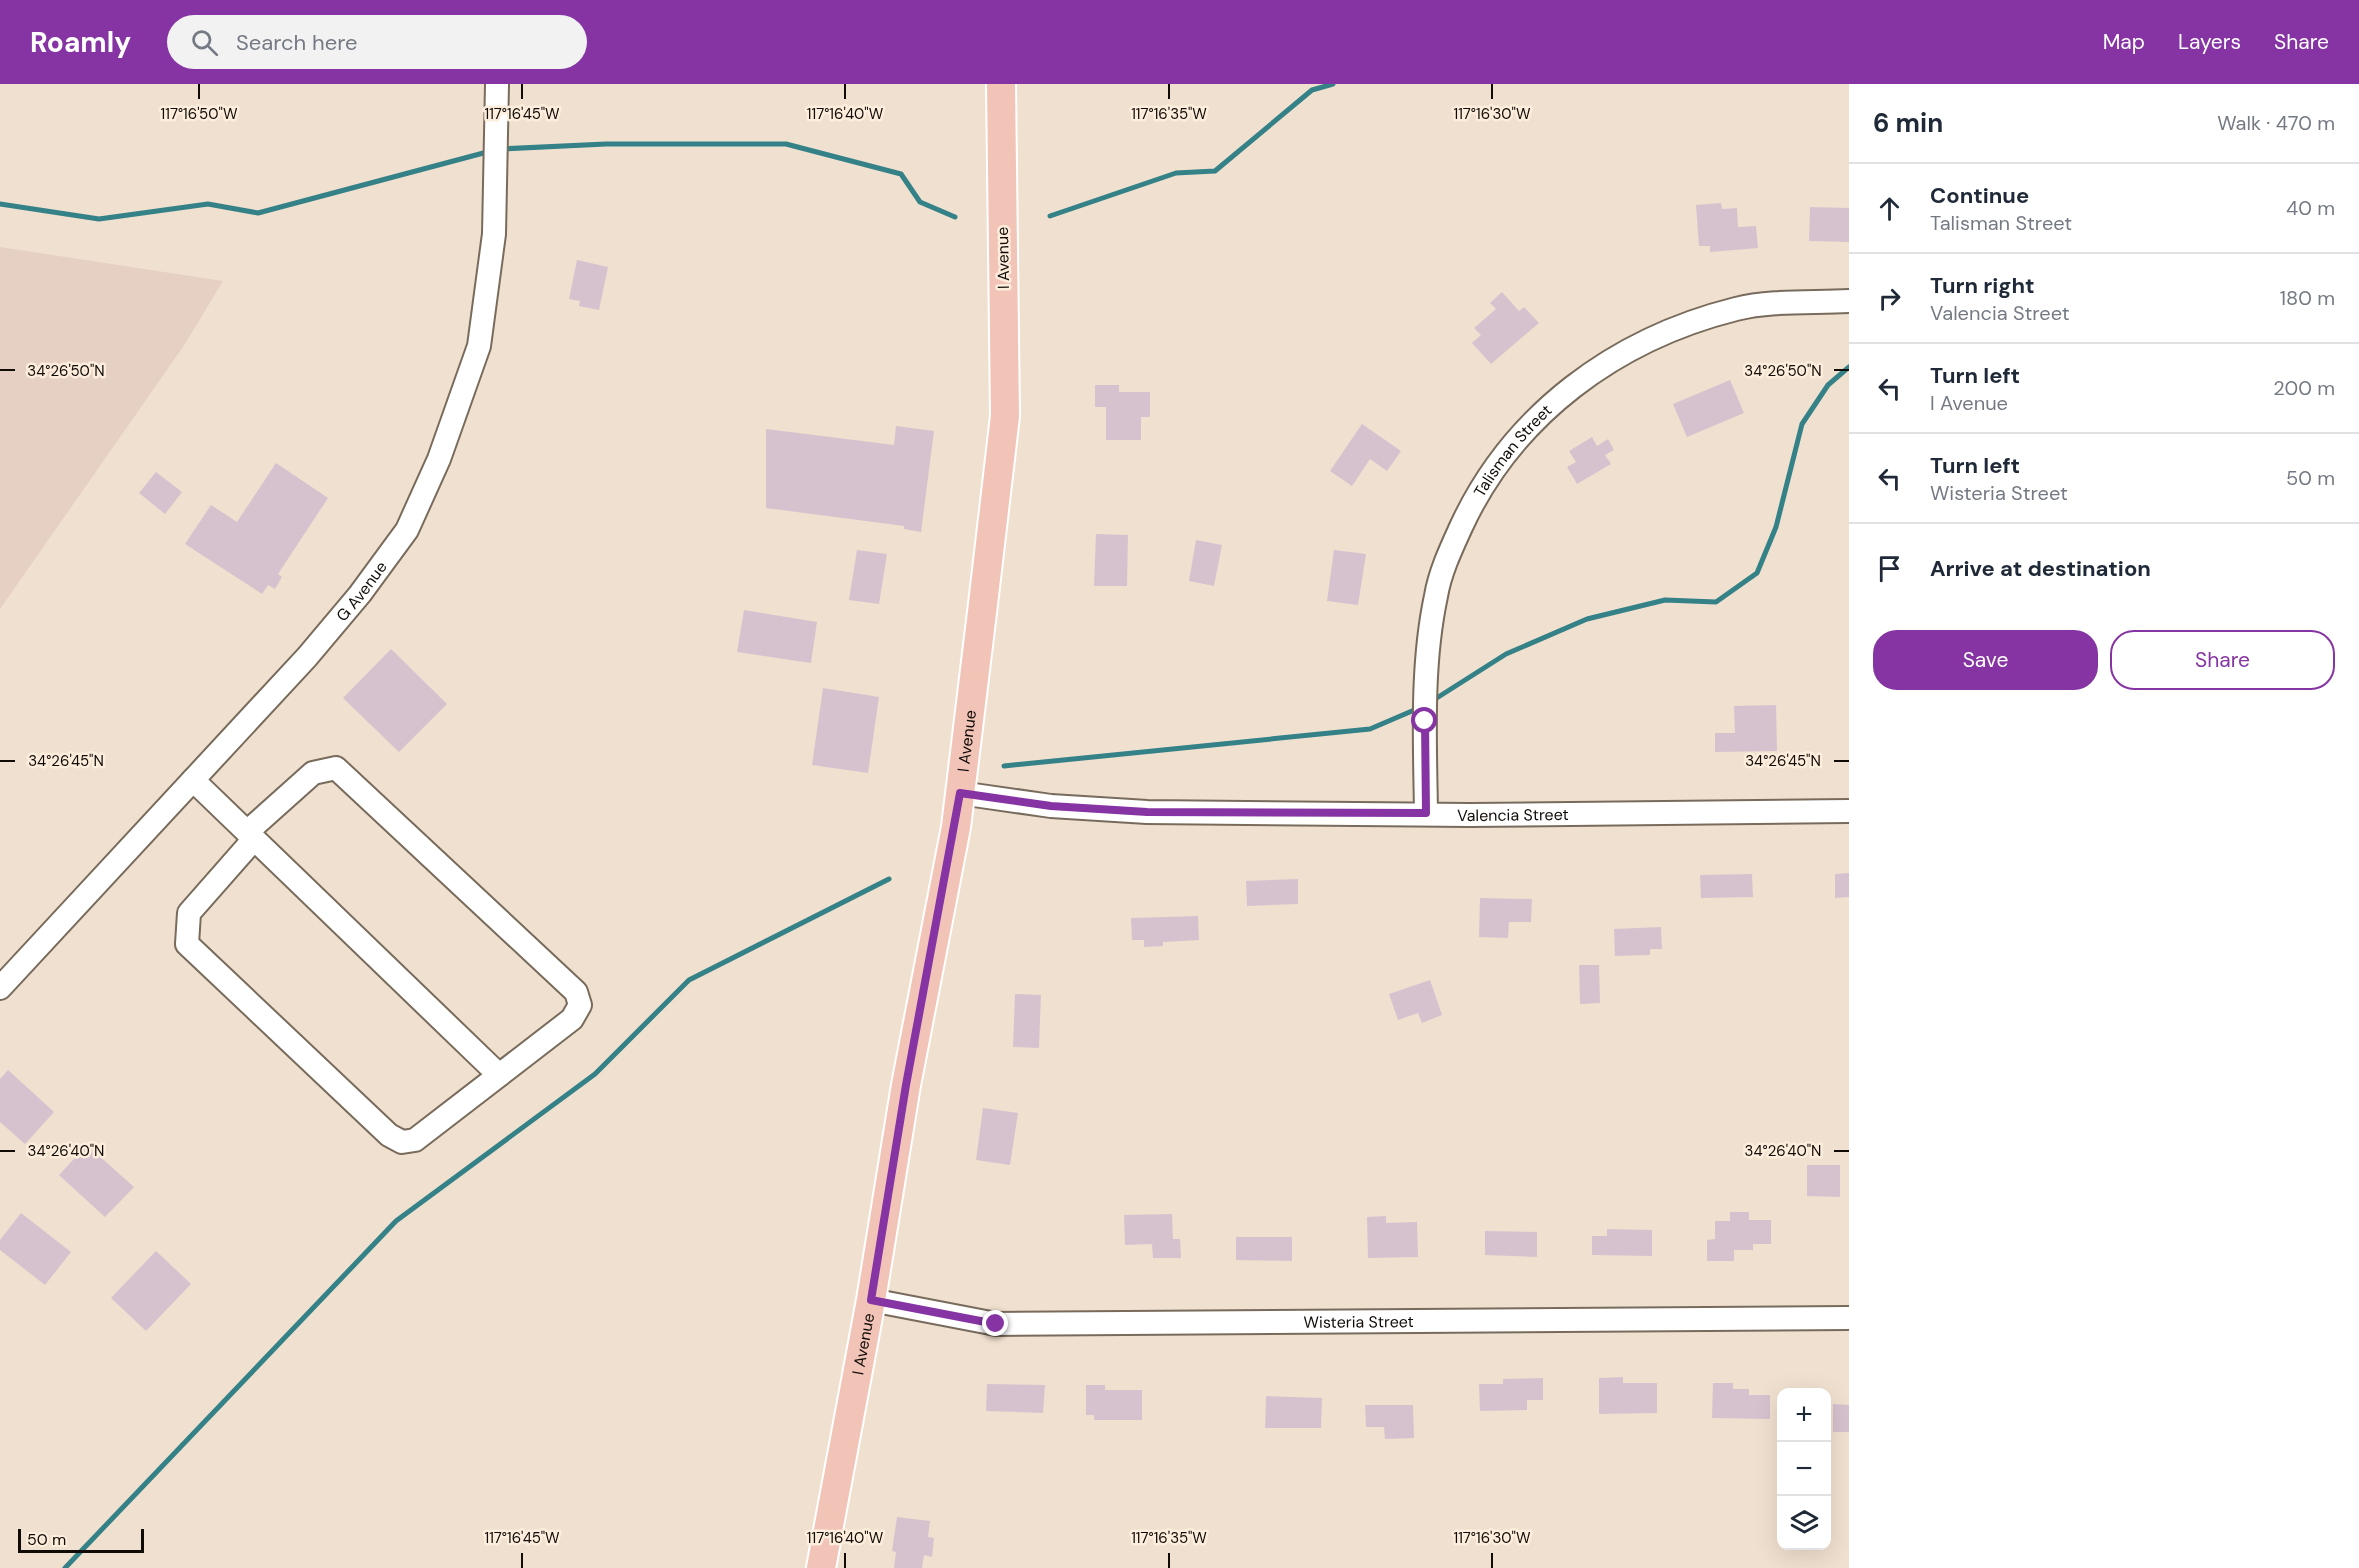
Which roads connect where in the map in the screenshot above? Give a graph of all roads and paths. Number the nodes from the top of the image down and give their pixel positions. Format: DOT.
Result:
graph roads {
  1 [pos="497,84"];
  2 [pos="1001,84"];
  3 [pos="1849,301"];
  4 [pos="193,780"];
  5 [pos="960,793"];
  6 [pos="1849,811"];
  7 [pos="1426,813"];
  8 [pos="250,835"];
  9 [pos="0,988"];
  10 [pos="499,1075"];
  11 [pos="871,1300"];
  12 [pos="1849,1318"];
  13 [pos="821,1568"];
  1 -- 4 [label="street, G Avenue"];
  2 -- 5 [label="main road, I Avenue"];
  3 -- 7 [label="street, Talisman Street"];
  4 -- 8 [label="street"];
  4 -- 9 [label="street, G Avenue"];
  5 -- 7 [label="street, Valencia Street"];
  5 -- 11 [label="main road, I Avenue"];
  6 -- 7 [label="street, Valencia Street"];
  8 -- 10 [label="street"];
  8 -- 10 [label="street"];
  8 -- 10 [label="street"];
  11 -- 12 [label="street, Wisteria Street"];
  11 -- 13 [label="main road, I Avenue"];
}
